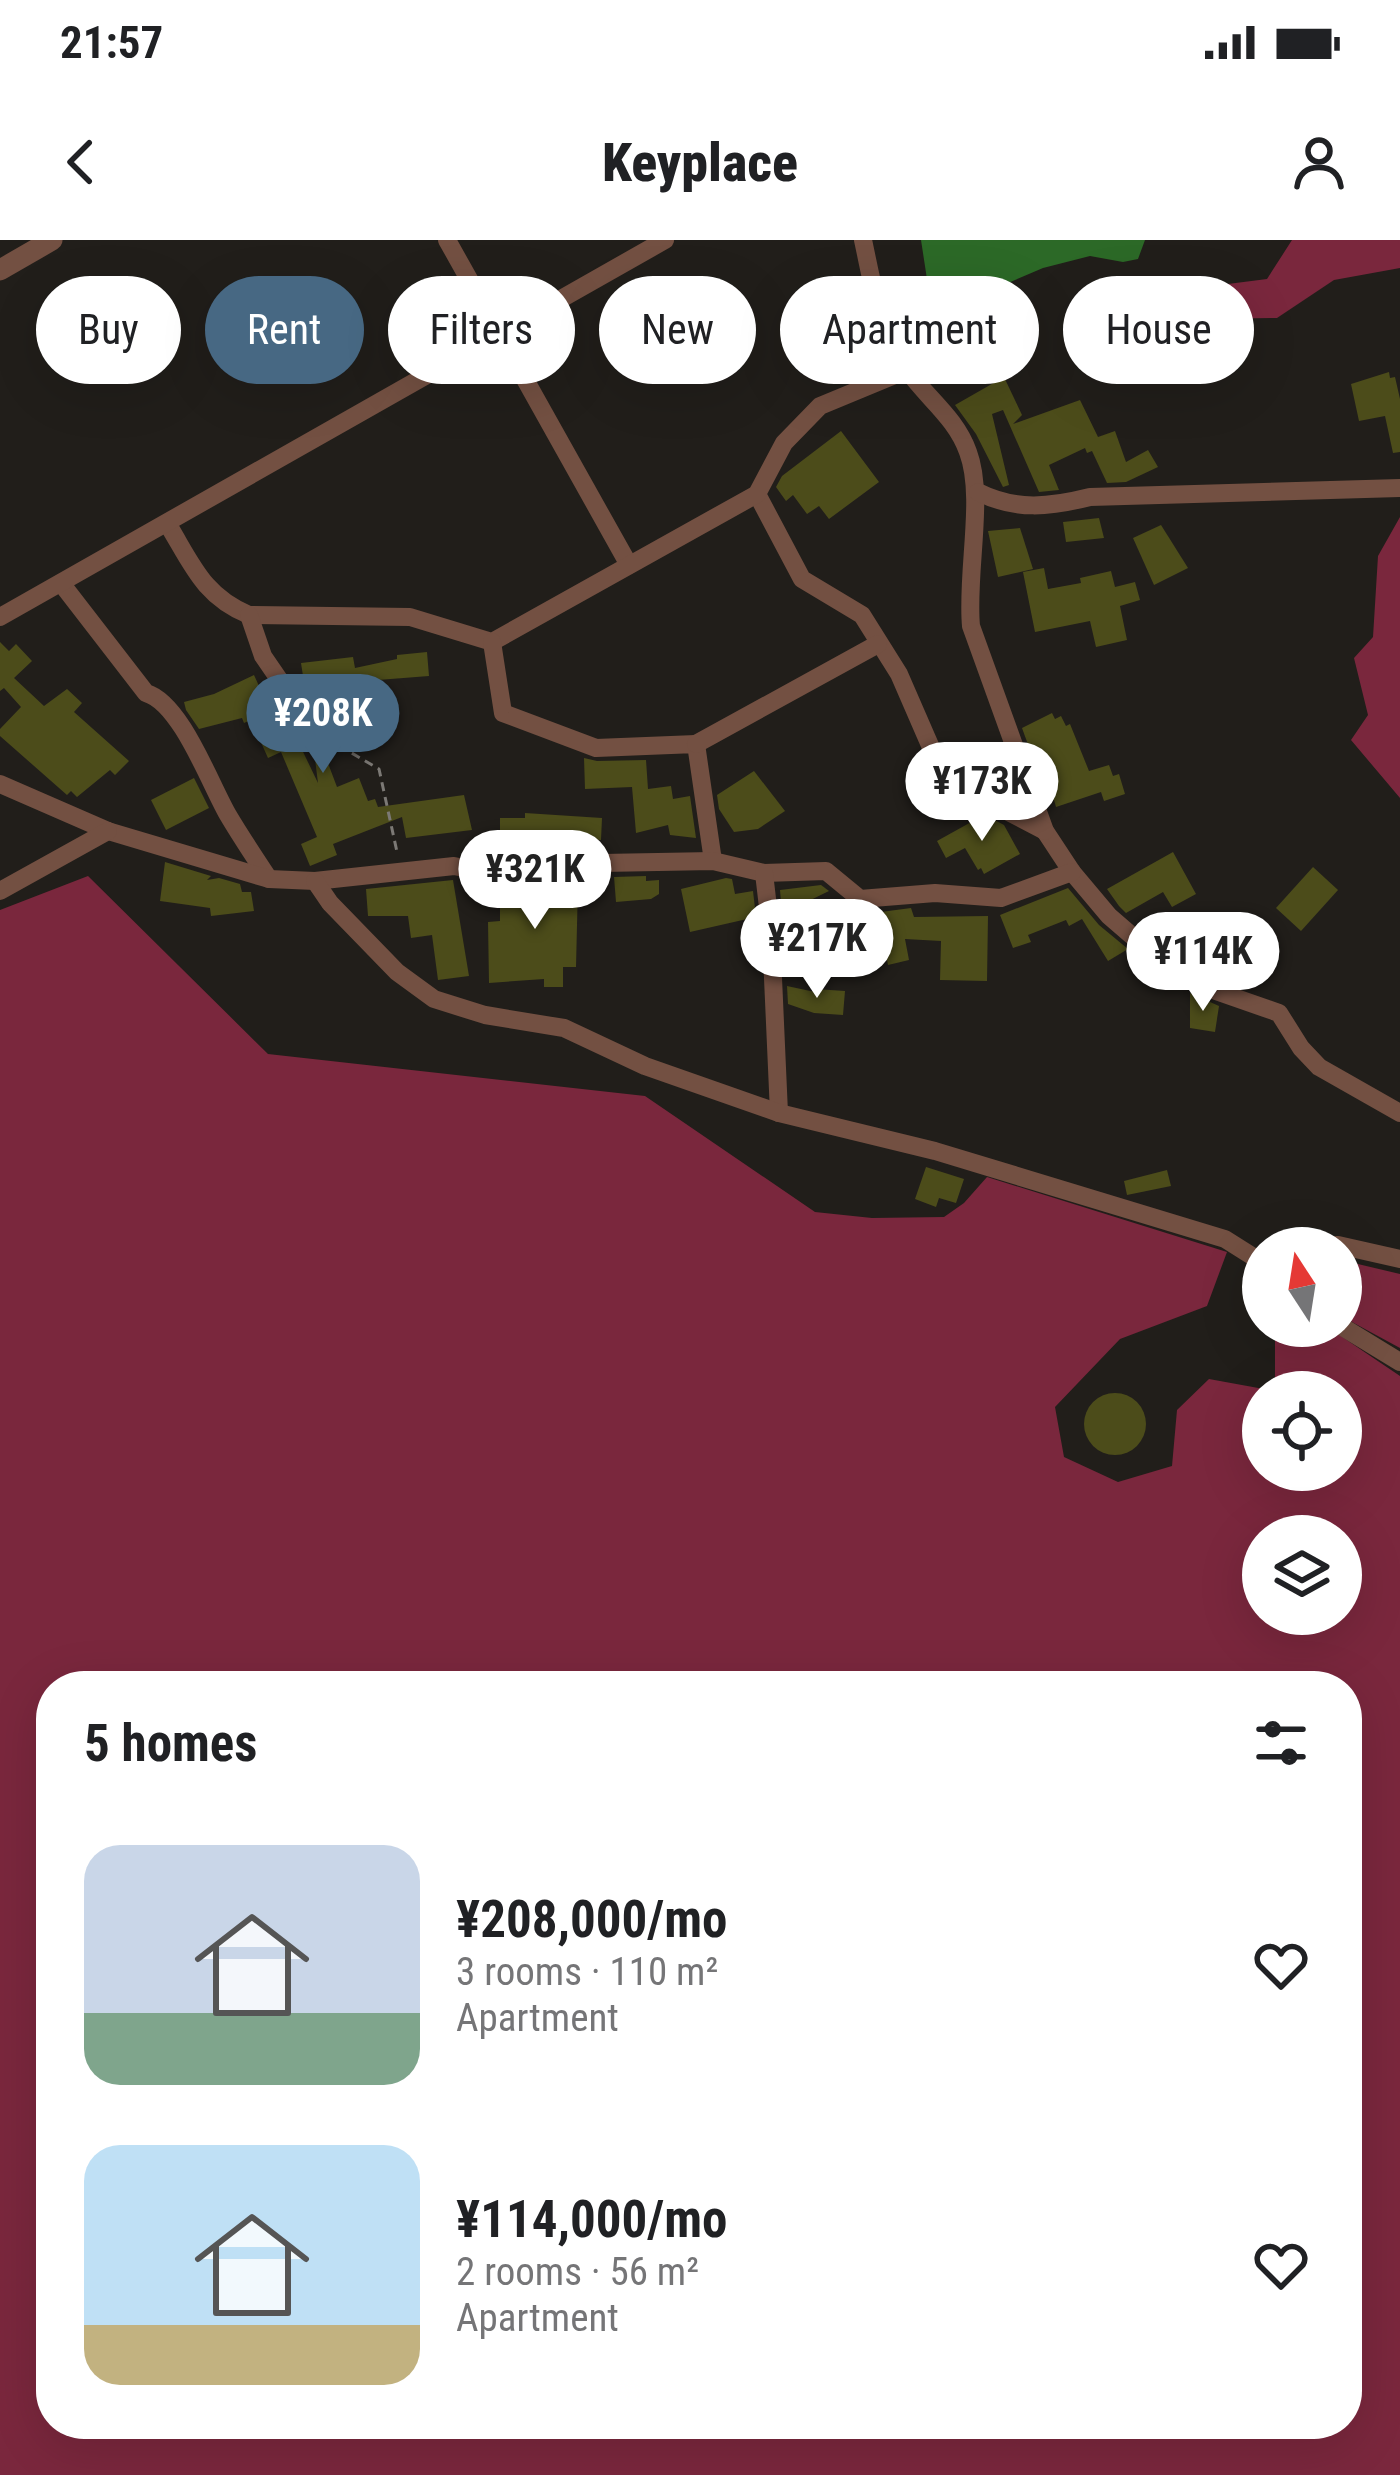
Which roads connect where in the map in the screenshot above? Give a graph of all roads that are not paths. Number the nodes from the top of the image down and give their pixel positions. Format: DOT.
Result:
graph roads {
  1 [pos="52,240"];
  2 [pos="447,240"];
  3 [pos="665,240"];
  4 [pos="863,240"];
  5 [pos="0,270"];
  6 [pos="467,276"];
  7 [pos="871,276"];
  8 [pos="575,291"];
  9 [pos="411,384"];
  10 [pos="527,384"];
  11 [pos="873,384"];
  12 [pos="919,384"];
  13 [pos="1400,488"];
  14 [pos="978,492"];
  15 [pos="757,494"];
  16 [pos="167,523"];
  17 [pos="629,565"];
  18 [pos="62,583"];
  19 [pos="248,615"];
  20 [pos="0,617"];
  21 [pos="492,642"];
  22 [pos="878,644"];
  23 [pos="311,726"];
  24 [pos="696,744"];
  25 [pos="0,784"];
  26 [pos="108,831"];
  27 [pos="1046,831"];
  28 [pos="713,861"];
  29 [pos="1072,872"];
  30 [pos="764,873"];
  31 [pos="268,879"];
  32 [pos="314,881"];
  33 [pos="0,891"];
  34 [pos="779,1112"];
  35 [pos="1400,1113"];
  36 [pos="1242,1250"];
  37 [pos="1362,1250"];
  38 [pos="1400,1259"];
  39 [pos="1362,1339"];
  40 [pos="1400,1362"];
  1 -- 5 [label="street"];
  2 -- 6 [label="street"];
  3 -- 8 [label="street"];
  4 -- 7 [label="street"];
  9 -- 16 [label="street"];
  10 -- 17 [label="street"];
  11 -- 15 [label="street"];
  12 -- 14 [label="street"];
  13 -- 14 [label="street"];
  14 -- 27 [label="street"];
  15 -- 17 [label="street"];
  15 -- 22 [label="street"];
  16 -- 18 [label="street"];
  16 -- 19 [label="street"];
  17 -- 21 [label="street"];
  18 -- 20 [label="street"];
  18 -- 31 [label="street"];
  19 -- 21 [label="street"];
  19 -- 23 [label="street"];
  21 -- 24 [label="street"];
  22 -- 24 [label="street"];
  22 -- 27 [label="street"];
  24 -- 28 [label="street"];
  25 -- 26 [label="street"];
  26 -- 31 [label="street"];
  26 -- 33 [label="street"];
  27 -- 29 [label="street"];
  28 -- 30 [label="street"];
  28 -- 32 [label="street"];
  29 -- 30 [label="street"];
  29 -- 35 [label="street"];
  30 -- 34 [label="street"];
  31 -- 32 [label="street"];
  32 -- 34 [label="street"];
  34 -- 36 [label="street"];
  37 -- 38 [label="street"];
  39 -- 40 [label="street"];
}
